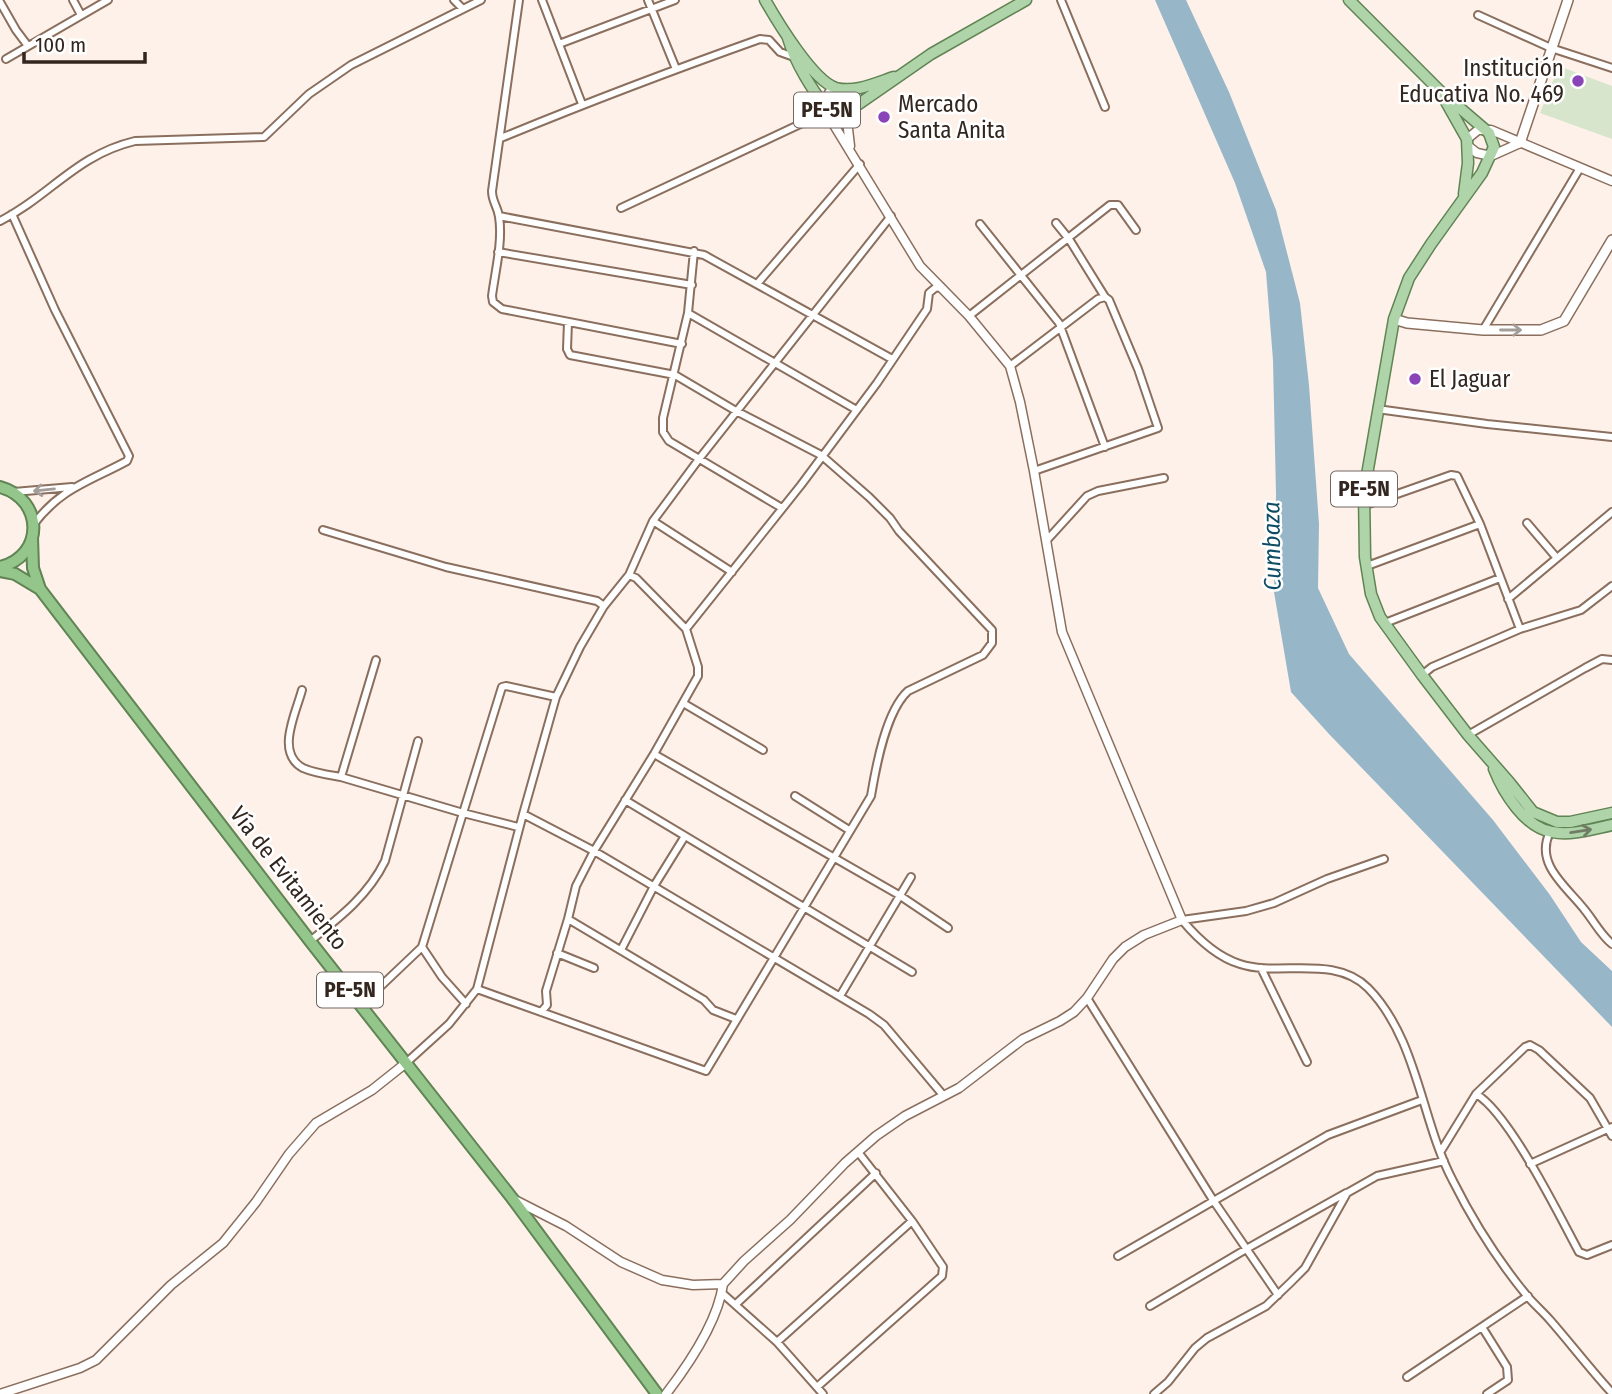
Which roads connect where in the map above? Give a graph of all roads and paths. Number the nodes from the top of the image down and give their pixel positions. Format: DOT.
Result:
graph roads {
  1 [pos="73,0"];
  2 [pos="108,0"];
  3 [pos="481,0"];
  4 [pos="519,0"];
  5 [pos="542,0"];
  6 [pos="648,0"];
  7 [pos="675,0"];
  8 [pos="765,0"];
  9 [pos="1026,0"];
  10 [pos="1061,0"];
  11 [pos="1349,0"];
  12 [pos="1568,0"];
  13 [pos="0,2"];
  14 [pos="458,3"];
  15 [pos="652,9"];
  16 [pos="81,15"];
  17 [pos="1478,15"];
  18 [pos="788,38"];
  19 [pos="559,44"];
  20 [pos="29,46"];
  21 [pos="1551,48"];
  22 [pos="794,57"];
  23 [pos="6,59"];
  24 [pos="1611,66"];
  25 [pos="676,69"];
  26 [pos="897,76"];
  27 [pos="834,88"];
  28 [pos="846,89"];
  29 [pos="1440,91"];
  30 [pos="582,104"];
  31 [pos="1105,107"];
  32 [pos="826,110"];
  33 [pos="846,112"];
  34 [pos="1484,129"];
  35 [pos="501,138"];
  36 [pos="1468,143"];
  37 [pos="1520,143"];
  38 [pos="850,149"];
  39 [pos="1491,156"];
  40 [pos="860,164"];
  41 [pos="1580,168"];
  42 [pos="1612,181"];
  43 [pos="1463,198"];
  44 [pos="621,208"];
  45 [pos="12,214"];
  46 [pos="499,216"];
  47 [pos="891,216"];
  48 [pos="0,221"];
  49 [pos="1056,223"];
  50 [pos="981,224"];
  51 [pos="1136,230"];
  52 [pos="1069,239"];
  53 [pos="1612,240"];
  54 [pos="694,251"];
  55 [pos="498,252"];
  56 [pos="1019,276"];
  57 [pos="757,284"];
  58 [pos="692,285"];
  59 [pos="941,287"];
  60 [pos="1105,297"];
  61 [pos="688,313"];
  62 [pos="812,315"];
  63 [pos="969,316"];
  64 [pos="1394,319"];
  65 [pos="568,322"];
  66 [pos="1060,330"];
  67 [pos="1483,330"];
  68 [pos="682,344"];
  69 [pos="892,359"];
  70 [pos="774,364"];
  71 [pos="1010,366"];
  72 [pos="675,375"];
  73 [pos="856,409"];
  74 [pos="1377,409"];
  75 [pos="736,411"];
  76 [pos="1612,437"];
  77 [pos="1105,447"];
  78 [pos="821,455"];
  79 [pos="699,459"];
  80 [pos="1034,471"];
  81 [pos="1164,478"];
  82 [pos="74,486"];
  83 [pos="0,487"];
  84 [pos="14,492"];
  85 [pos="1363,506"];
  86 [pos="782,508"];
  87 [pos="1612,512"];
  88 [pos="653,521"];
  89 [pos="1527,523"];
  90 [pos="1480,524"];
  91 [pos="323,530"];
  92 [pos="33,531"];
  93 [pos="1046,540"];
  94 [pos="1556,557"];
  95 [pos="1367,566"];
  96 [pos="0,569"];
  97 [pos="732,572"];
  98 [pos="629,575"];
  99 [pos="1500,578"];
  100 [pos="1612,586"];
  101 [pos="40,589"];
  102 [pos="1508,599"];
  103 [pos="604,606"];
  104 [pos="1385,623"];
  105 [pos="686,629"];
  106 [pos="1520,629"];
  107 [pos="1612,652"];
  108 [pos="1602,659"];
  109 [pos="376,660"];
  110 [pos="1612,660"];
  111 [pos="1422,675"];
  112 [pos="302,690"];
  113 [pos="556,697"];
  114 [pos="683,703"];
  115 [pos="1468,736"];
  116 [pos="418,741"];
  117 [pos="763,750"];
  118 [pos="654,754"];
  119 [pos="1492,762"];
  120 [pos="341,778"];
  121 [pos="403,795"];
  122 [pos="795,796"];
  123 [pos="625,800"];
  124 [pos="463,813"];
  125 [pos="1612,813"];
  126 [pos="523,814"];
  127 [pos="1612,825"];
  128 [pos="518,827"];
  129 [pos="849,830"];
  130 [pos="1549,832"];
  131 [pos="685,836"];
  132 [pos="594,851"];
  133 [pos="833,857"];
  134 [pos="1384,859"];
  135 [pos="911,877"];
  136 [pos="654,886"];
  137 [pos="899,895"];
  138 [pos="802,908"];
  139 [pos="568,919"];
  140 [pos="1182,920"];
  141 [pos="948,928"];
  142 [pos="310,941"];
  143 [pos="1612,944"];
  144 [pos="871,946"];
  145 [pos="422,947"];
  146 [pos="621,950"];
  147 [pos="557,953"];
  148 [pos="772,957"];
  149 [pos="594,968"];
  150 [pos="1261,968"];
  151 [pos="912,972"];
  152 [pos="477,989"];
  153 [pos="840,996"];
  154 [pos="1087,999"];
  155 [pos="466,1004"];
  156 [pos="361,1005"];
  157 [pos="541,1012"];
  158 [pos="736,1019"];
  159 [pos="1307,1062"];
  160 [pos="406,1063"];
  161 [pos="1476,1094"];
  162 [pos="943,1095"];
  163 [pos="1422,1100"];
  164 [pos="1611,1130"];
  165 [pos="1441,1151"];
  166 [pos="858,1152"];
  167 [pos="1444,1161"];
  168 [pos="1530,1164"];
  169 [pos="876,1173"];
  170 [pos="1347,1193"];
  171 [pos="512,1198"];
  172 [pos="1213,1200"];
  173 [pos="912,1221"];
  174 [pos="1612,1245"];
  175 [pos="1248,1248"];
  176 [pos="1118,1256"];
  177 [pos="722,1288"];
  178 [pos="1278,1295"];
  179 [pos="1528,1296"];
  180 [pos="736,1304"];
  181 [pos="1150,1306"];
  182 [pos="1482,1327"];
  183 [pos="777,1342"];
  184 [pos="1407,1377"];
  185 [pos="817,1387"];
  186 [pos="1612,1393"];
  187 [pos="0,1394"];
  188 [pos="657,1394"];
  189 [pos="666,1394"];
  190 [pos="823,1394"];
  191 [pos="1154,1394"];
  192 [pos="1488,1394"];
  1 -- 16 [label="street"];
  2 -- 16 [label="street"];
  3 -- 14 [label="street"];
  4 -- 35 [label="street"];
  5 -- 19 [label="street"];
  6 -- 15 [label="street"];
  7 -- 15 [label="street"];
  8 -- 18 [label="main road, PE-5N"];
  9 -- 26 [label="main road, PE-5N"];
  10 -- 31 [label="street"];
  11 -- 29 [label="main road"];
  12 -- 21 [label="main road"];
  13 -- 20 [label="street"];
  14 -- 45 [label="street"];
  15 -- 19 [label="street"];
  15 -- 25 [label="street"];
  16 -- 20 [label="street"];
  17 -- 21 [label="street"];
  18 -- 22 [label="main road, PE-5N"];
  18 -- 27 [label="main road, PE-5N"];
  19 -- 30 [label="street"];
  20 -- 23 [label="street"];
  21 -- 24 [label="street"];
  21 -- 37 [label="main road"];
  22 -- 25 [label="street"];
  22 -- 32 [label="main road, PE-5N"];
  25 -- 30 [label="street"];
  26 -- 28 [label="main road, PE-5N"];
  26 -- 33 [label="main road, PE-5N"];
  27 -- 28 [label="main road, PE-5N"];
  27 -- 32 [label="street"];
  28 -- 33 [label="street"];
  29 -- 34 [label="main road"];
  29 -- 36 [label="main road"];
  30 -- 35 [label="street"];
  32 -- 33 [label="main road, PE-5N"];
  32 -- 38 [label="street"];
  32 -- 44 [label="street"];
  33 -- 38 [label="street"];
  34 -- 36 [label="street"];
  34 -- 37 [label="street"];
  34 -- 39 [label="main road"];
  35 -- 46 [label="street"];
  36 -- 39 [label="street"];
  36 -- 43 [label="main road, PE-5N"];
  37 -- 39 [label="street"];
  37 -- 41 [label="street"];
  38 -- 40 [label="street"];
  39 -- 43 [label="main road, PE-5N"];
  40 -- 47 [label="street"];
  40 -- 57 [label="street"];
  41 -- 42 [label="street"];
  41 -- 67 [label="street"];
  43 -- 64 [label="main road, PE-5N"];
  45 -- 48 [label="street"];
  45 -- 82 [label="street"];
  46 -- 54 [label="street"];
  46 -- 55 [label="street"];
  47 -- 59 [label="street"];
  47 -- 62 [label="street"];
  49 -- 52 [label="street"];
  50 -- 56 [label="street"];
  51 -- 52 [label="street"];
  52 -- 56 [label="street"];
  52 -- 60 [label="street"];
  67 -- 53 [label="main road, one-way"];
  54 -- 57 [label="street"];
  54 -- 58 [label="street"];
  55 -- 58 [label="street"];
  55 -- 65 [label="street"];
  56 -- 63 [label="street"];
  56 -- 66 [label="street"];
  57 -- 62 [label="street"];
  58 -- 61 [label="street"];
  59 -- 63 [label="street"];
  59 -- 69 [label="street"];
  60 -- 66 [label="street"];
  60 -- 77 [label="street"];
  61 -- 68 [label="street"];
  61 -- 70 [label="street"];
  62 -- 69 [label="street"];
  62 -- 70 [label="street"];
  63 -- 71 [label="street"];
  64 -- 67 [label="main road"];
  64 -- 74 [label="main road, PE-5N"];
  65 -- 68 [label="street"];
  65 -- 72 [label="street"];
  66 -- 71 [label="street"];
  66 -- 77 [label="street"];
  68 -- 72 [label="street"];
  69 -- 73 [label="street"];
  70 -- 73 [label="street"];
  70 -- 75 [label="street"];
  71 -- 80 [label="street"];
  72 -- 75 [label="street"];
  72 -- 79 [label="street"];
  73 -- 78 [label="street"];
  74 -- 76 [label="street"];
  74 -- 85 [label="main road, PE-5N"];
  75 -- 78 [label="street"];
  75 -- 79 [label="street"];
  77 -- 80 [label="street"];
  78 -- 86 [label="street"];
  78 -- 129 [label="street"];
  79 -- 86 [label="street"];
  79 -- 88 [label="street"];
  80 -- 93 [label="street"];
  81 -- 93 [label="street"];
  82 -- 84 [label="street, one-way"];
  82 -- 92 [label="street"];
  83 -- 84 [label="highway"];
  84 -- 92 [label="highway"];
  85 -- 90 [label="street"];
  85 -- 95 [label="main road, PE-5N"];
  86 -- 97 [label="street"];
  87 -- 94 [label="street"];
  88 -- 97 [label="street"];
  88 -- 98 [label="street"];
  89 -- 94 [label="street"];
  90 -- 95 [label="street"];
  90 -- 99 [label="street"];
  91 -- 103 [label="street"];
  92 -- 96 [label="highway"];
  92 -- 101 [label="highway, Vía de Evitamiento / PE-5N"];
  93 -- 140 [label="street"];
  94 -- 102 [label="street"];
  95 -- 104 [label="main road, PE-5N"];
  96 -- 101 [label="highway, Vía de Evitamiento / PE-5N"];
  97 -- 105 [label="street"];
  98 -- 103 [label="street"];
  98 -- 105 [label="street"];
  99 -- 102 [label="street"];
  99 -- 104 [label="street"];
  100 -- 106 [label="street"];
  101 -- 142 [label="highway, Vía de Evitamiento / PE-5N"];
  102 -- 106 [label="street"];
  103 -- 113 [label="street"];
  104 -- 111 [label="main road, PE-5N"];
  105 -- 114 [label="street"];
  106 -- 111 [label="street"];
  107 -- 108 [label="street"];
  108 -- 110 [label="street"];
  108 -- 115 [label="street"];
  109 -- 120 [label="street"];
  111 -- 115 [label="main road, PE-5N"];
  112 -- 120 [label="street"];
  113 -- 124 [label="street"];
  113 -- 126 [label="street"];
  114 -- 117 [label="street"];
  114 -- 118 [label="street"];
  115 -- 119 [label="main road, PE-5N"];
  116 -- 121 [label="street"];
  118 -- 123 [label="street"];
  118 -- 133 [label="street"];
  119 -- 125 [label="main road, PE-5N"];
  119 -- 130 [label="main road, PE-5N"];
  120 -- 121 [label="street"];
  121 -- 124 [label="street"];
  121 -- 142 [label="street"];
  122 -- 129 [label="street"];
  123 -- 131 [label="street"];
  123 -- 132 [label="street"];
  124 -- 128 [label="street"];
  124 -- 145 [label="street"];
  126 -- 128 [label="street"];
  126 -- 132 [label="street"];
  130 -- 127 [label="main road, one-way"];
  128 -- 152 [label="street"];
  129 -- 133 [label="street"];
  130 -- 143 [label="street"];
  131 -- 136 [label="street"];
  131 -- 138 [label="street"];
  132 -- 136 [label="street"];
  132 -- 139 [label="street"];
  133 -- 137 [label="street"];
  133 -- 138 [label="street"];
  134 -- 140 [label="street"];
  135 -- 137 [label="street"];
  136 -- 146 [label="street"];
  136 -- 148 [label="street"];
  137 -- 141 [label="street"];
  137 -- 144 [label="street"];
  138 -- 144 [label="street"];
  138 -- 148 [label="street"];
  139 -- 146 [label="street"];
  139 -- 147 [label="street"];
  140 -- 150 [label="street"];
  140 -- 154 [label="street"];
  142 -- 156 [label="highway, Vía de Evitamiento / PE-5N"];
  144 -- 151 [label="street"];
  144 -- 153 [label="street"];
  145 -- 155 [label="street"];
  145 -- 156 [label="street"];
  146 -- 158 [label="street"];
  147 -- 149 [label="street"];
  147 -- 157 [label="street"];
  148 -- 153 [label="street"];
  148 -- 158 [label="street"];
  150 -- 159 [label="street"];
  150 -- 163 [label="street"];
  152 -- 155 [label="street"];
  152 -- 157 [label="street"];
  153 -- 162 [label="street"];
  154 -- 162 [label="street"];
  154 -- 172 [label="street"];
  155 -- 160 [label="street"];
  156 -- 160 [label="highway, Vía de Evitamiento / PE-5N"];
  157 -- 158 [label="street"];
  160 -- 171 [label="highway, Vía de Evitamiento / PE-5N"];
  160 -- 187 [label="street"];
  161 -- 164 [label="street"];
  161 -- 165 [label="street"];
  161 -- 168 [label="street"];
  162 -- 166 [label="street"];
  163 -- 165 [label="street"];
  163 -- 172 [label="street"];
  164 -- 168 [label="street"];
  165 -- 167 [label="street"];
  166 -- 169 [label="street"];
  166 -- 177 [label="street"];
  167 -- 170 [label="street"];
  167 -- 179 [label="street"];
  168 -- 174 [label="street"];
  169 -- 173 [label="street"];
  169 -- 180 [label="street"];
  170 -- 175 [label="street"];
  170 -- 178 [label="street"];
  171 -- 177 [label="street"];
  171 -- 188 [label="highway, Vía de Evitamiento / PE-5N"];
  172 -- 175 [label="street"];
  172 -- 176 [label="street"];
  173 -- 183 [label="street"];
  173 -- 185 [label="street"];
  175 -- 178 [label="street"];
  175 -- 181 [label="street"];
  177 -- 180 [label="street"];
  177 -- 189 [label="street"];
  178 -- 191 [label="street"];
  179 -- 182 [label="street"];
  179 -- 186 [label="street"];
  180 -- 183 [label="street"];
  182 -- 184 [label="street"];
  182 -- 192 [label="street"];
  183 -- 185 [label="street"];
  185 -- 190 [label="street"];
}
